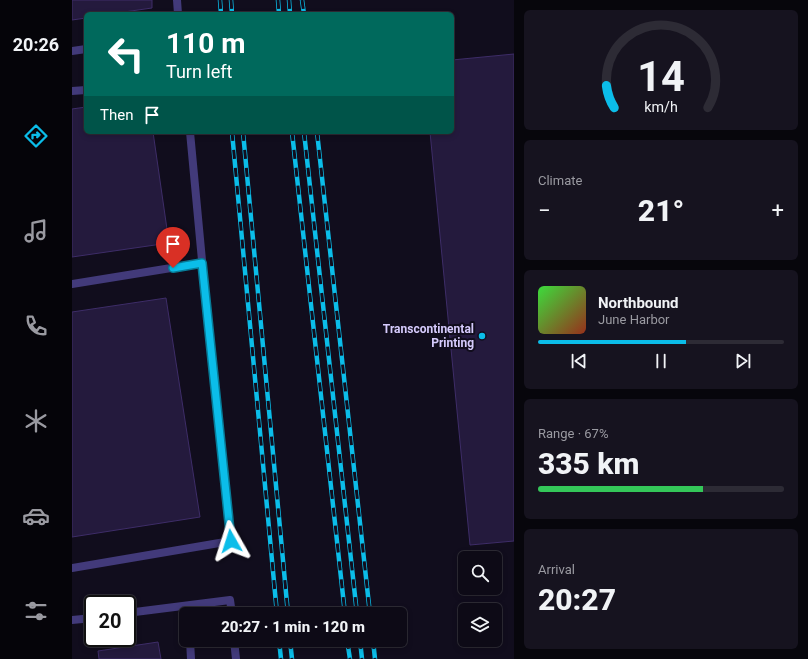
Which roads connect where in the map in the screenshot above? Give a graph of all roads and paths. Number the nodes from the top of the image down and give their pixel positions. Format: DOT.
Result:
graph roads {
  1 [pos="177,0"];
  2 [pos="178,12"];
  3 [pos="84,49"];
  4 [pos="72,50"];
  5 [pos="84,90"];
  6 [pos="72,91"];
  7 [pos="190,134"];
  8 [pos="202,263"];
  9 [pos="72,284"];
  10 [pos="72,568"];
  11 [pos="200,607"];
  12 [pos="231,607"];
  13 [pos="179,610"];
  14 [pos="136,613"];
  15 [pos="84,619"];
  16 [pos="72,620"];
  17 [pos="191,647"];
  18 [pos="235,647"];
  19 [pos="192,659"];
  20 [pos="236,659"];
  1 -- 2 [label="lane"];
  3 -- 4 [label="lane"];
  5 -- 6 [label="lane"];
  7 -- 8 [label="lane"];
  8 -- 9 [label="lane"];
  8 -- 10 [label="lane"];
  11 -- 12 [label="lane"];
  13 -- 14 [label="lane"];
  15 -- 16 [label="lane"];
  17 -- 19 [label="lane"];
  18 -- 20 [label="lane"];
}
